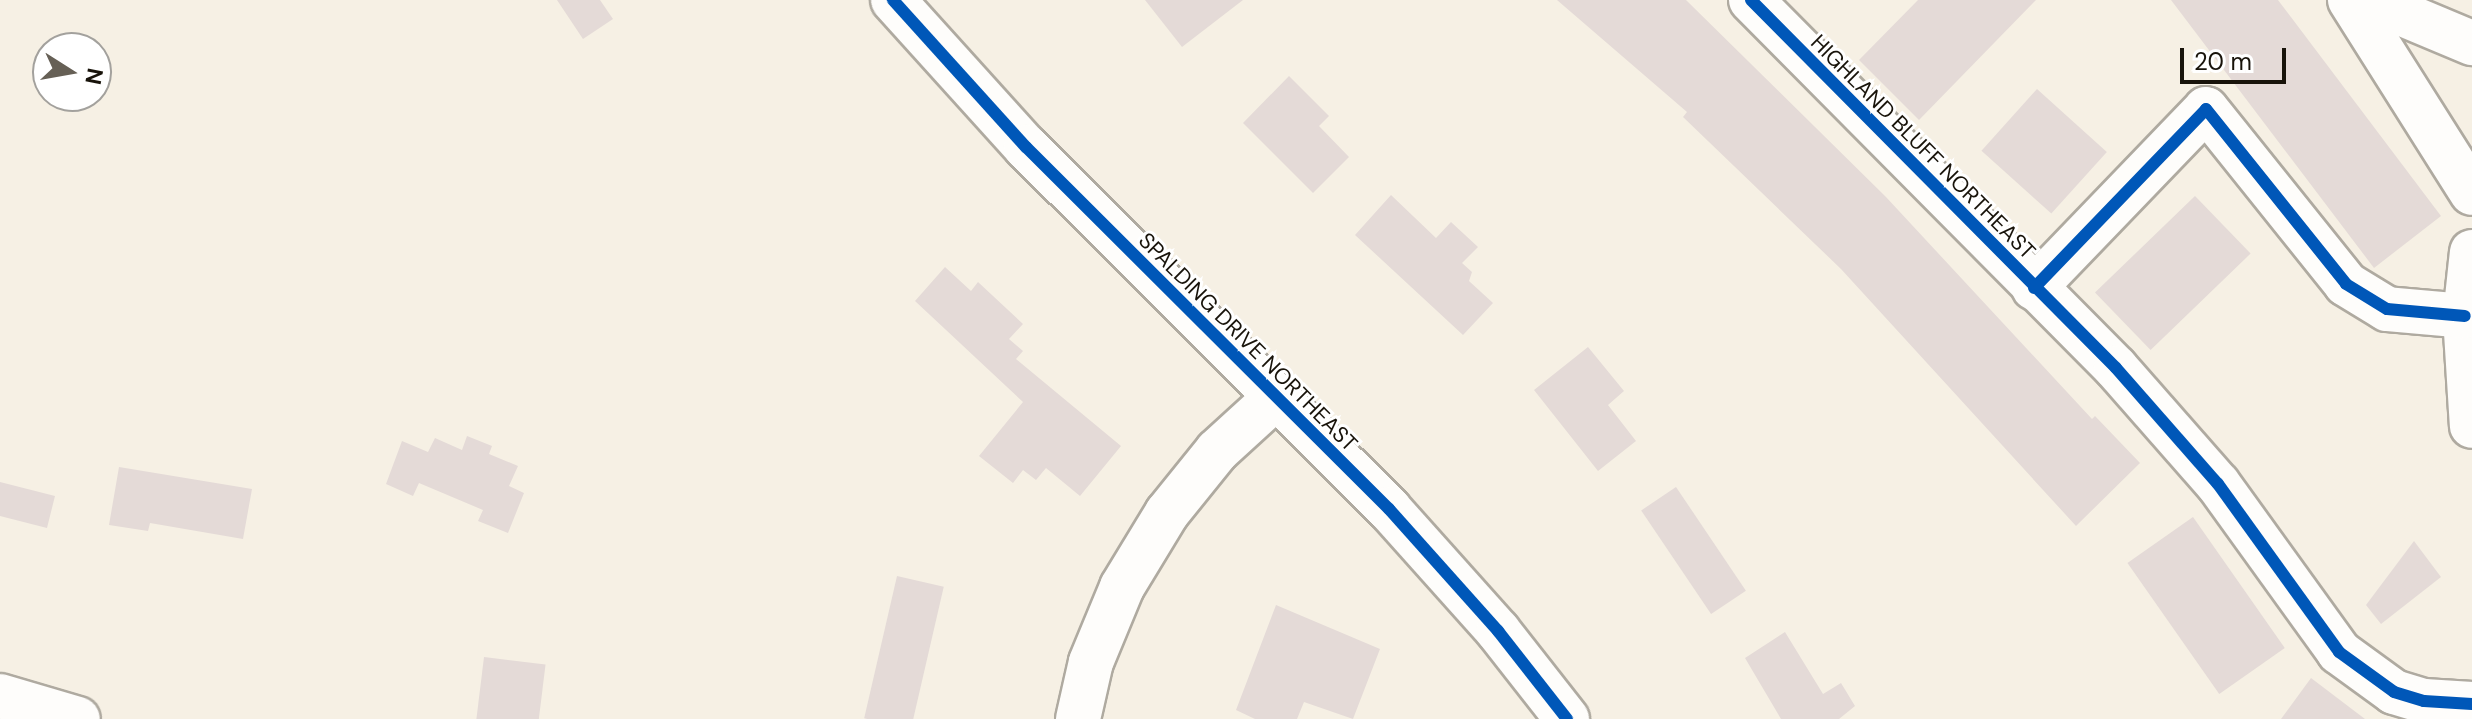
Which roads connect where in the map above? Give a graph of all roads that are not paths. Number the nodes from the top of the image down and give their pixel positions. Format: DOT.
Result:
graph roads {
  1 [pos="893,0"];
  2 [pos="1751,0"];
  3 [pos="2350,0"];
  4 [pos="2369,0"];
  5 [pos="2472,43"];
  6 [pos="2472,193"];
  7 [pos="2472,252"];
  8 [pos="2034,288"];
  9 [pos="2465,316"];
  10 [pos="1275,398"];
  11 [pos="2472,426"];
  12 [pos="0,696"];
  13 [pos="2472,704"];
  14 [pos="78,719"];
  15 [pos="1078,719"];
  16 [pos="1567,719"];
  1 -- 10 [label="street, SPALDING DRIVE NORTHEAST"];
  2 -- 8 [label="street, HIGHLAND BLUFF NORTHEAST"];
  3 -- 6 [label="street"];
  4 -- 5 [label="street"];
  7 -- 9 [label="street"];
  8 -- 9 [label="street"];
  8 -- 13 [label="street, HIGHLAND BLUFF NORTHEAST"];
  9 -- 11 [label="street"];
  10 -- 15 [label="street"];
  10 -- 16 [label="street, SPALDING DRIVE NORTHEAST"];
  12 -- 14 [label="street"];
}
